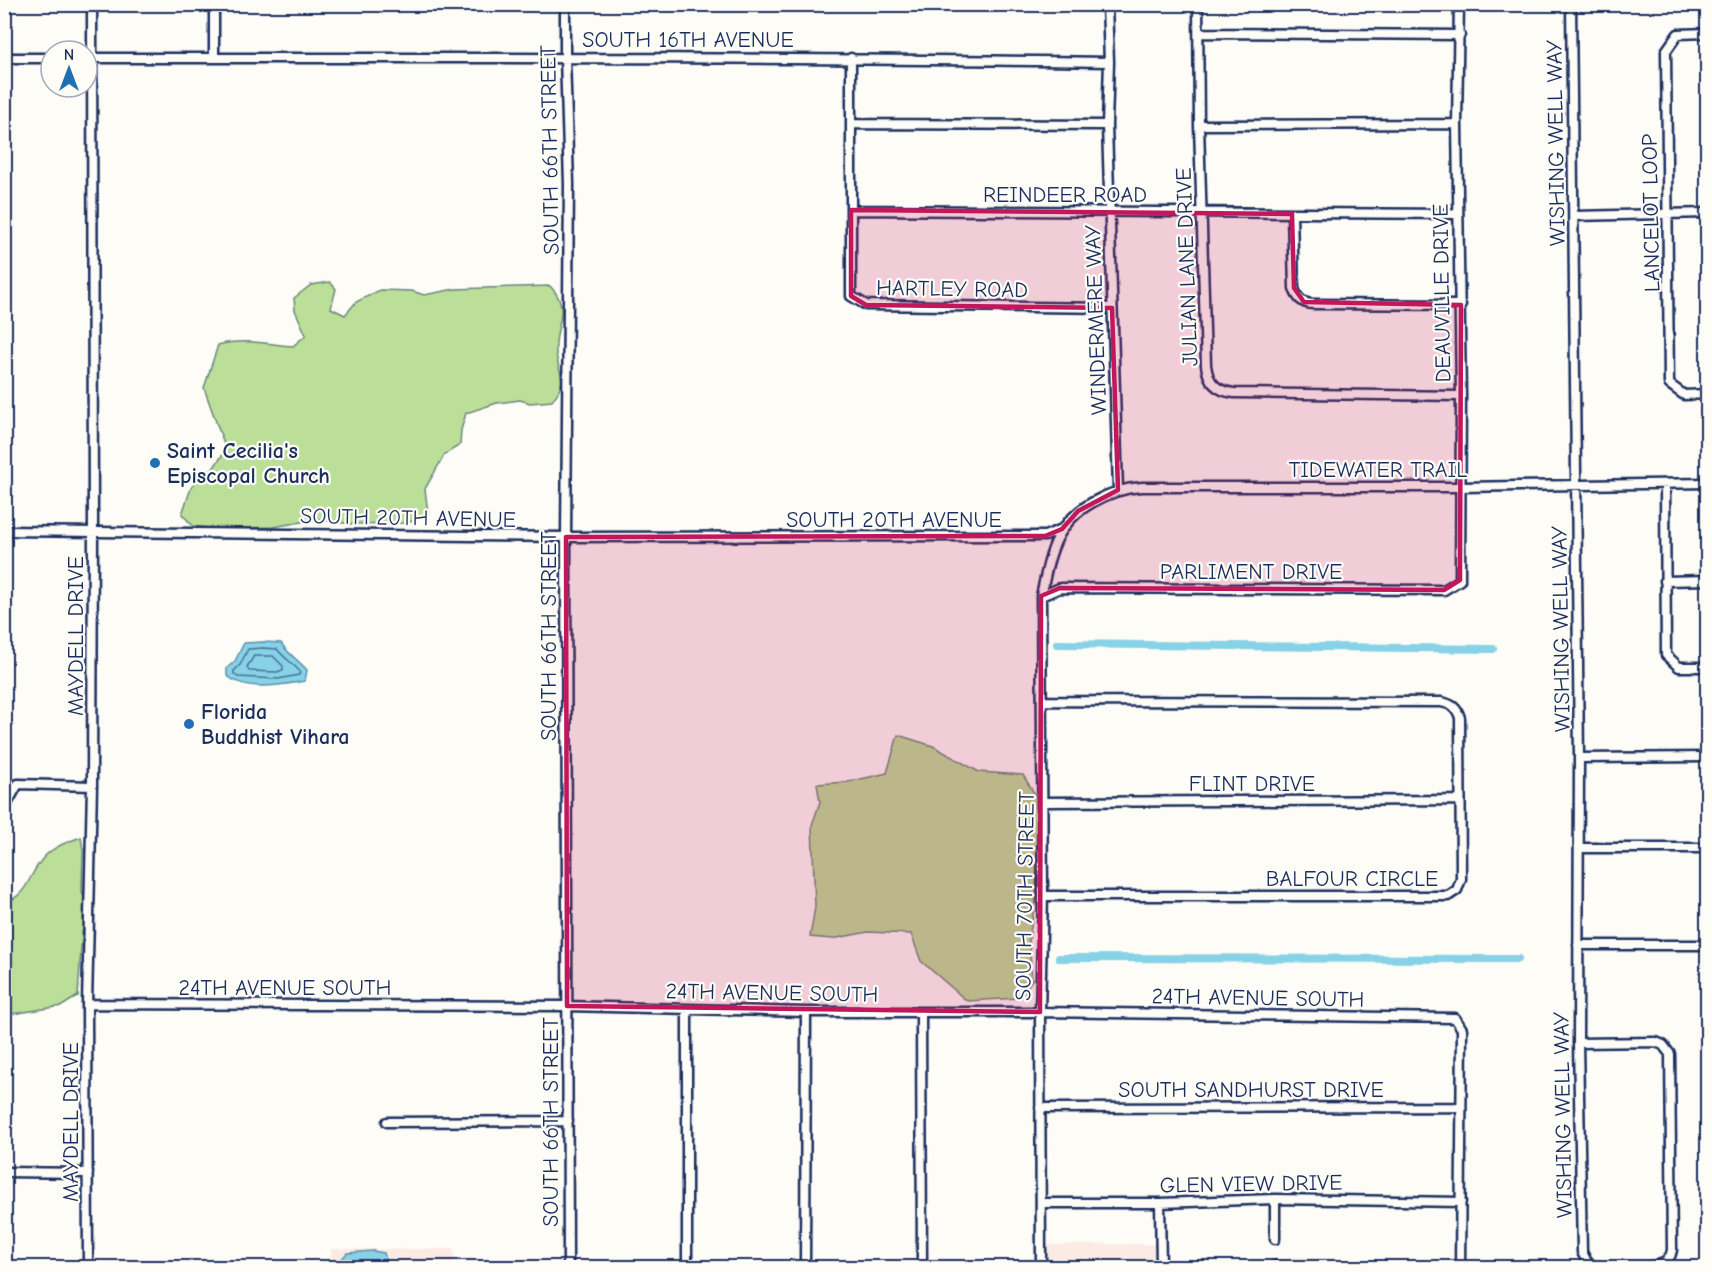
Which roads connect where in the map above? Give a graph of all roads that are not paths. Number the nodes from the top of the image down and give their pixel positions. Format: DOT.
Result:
graph roads {
  1 [pos="92,4"];
  2 [pos="214,4"];
  3 [pos="565,4"];
  4 [pos="1107,4"];
  5 [pos="1198,4"];
  6 [pos="1459,4"];
  7 [pos="1571,4"];
  8 [pos="1199,33"];
  9 [pos="1707,33"];
  10 [pos="1460,35"];
  11 [pos="90,39"];
  12 [pos="564,57"];
  13 [pos="4,58"];
  14 [pos="39,58"];
  15 [pos="99,58"];
  16 [pos="214,58"];
  17 [pos="851,58"];
  18 [pos="1109,62"];
  19 [pos="89,99"];
  20 [pos="852,124"];
  21 [pos="1457,124"];
  22 [pos="1107,125"];
  23 [pos="1199,125"];
  24 [pos="851,210"];
  25 [pos="1110,213"];
  26 [pos="1201,213"];
  27 [pos="1707,213"];
  28 [pos="1292,214"];
  29 [pos="1458,214"];
  30 [pos="1669,214"];
  31 [pos="1574,216"];
  32 [pos="1461,305"];
  33 [pos="1112,308"];
  34 [pos="1707,394"];
  35 [pos="1461,396"];
  36 [pos="1707,483"];
  37 [pos="1665,484"];
  38 [pos="1576,486"];
  39 [pos="1461,487"];
  40 [pos="1118,490"];
  41 [pos="1062,529"];
  42 [pos="4,531"];
  43 [pos="93,531"];
  44 [pos="566,537"];
  45 [pos="1460,580"];
  46 [pos="1707,580"];
  47 [pos="1665,581"];
  48 [pos="1041,596"];
  49 [pos="1707,667"];
  50 [pos="1043,701"];
  51 [pos="1707,757"];
  52 [pos="1579,758"];
  53 [pos="92,786"];
  54 [pos="1460,800"];
  55 [pos="1043,802"];
  56 [pos="4,809"];
  57 [pos="1579,848"];
  58 [pos="1707,848"];
  59 [pos="1044,896"];
  60 [pos="1578,945"];
  61 [pos="1705,945"];
  62 [pos="87,1004"];
  63 [pos="567,1006"];
  64 [pos="687,1009"];
  65 [pos="806,1012"];
  66 [pos="921,1012"];
  67 [pos="1040,1012"];
  68 [pos="1578,1042"];
  69 [pos="1461,1107"];
  70 [pos="1040,1108"];
  71 [pos="568,1121"];
  72 [pos="387,1122"];
  73 [pos="4,1172"];
  74 [pos="88,1173"];
  75 [pos="1275,1199"];
  76 [pos="1461,1202"];
  77 [pos="1041,1203"];
  78 [pos="1160,1203"];
  79 [pos="1275,1239"];
  80 [pos="88,1268"];
  81 [pos="568,1268"];
  82 [pos="687,1268"];
  83 [pos="805,1268"];
  84 [pos="922,1268"];
  85 [pos="1041,1268"];
  86 [pos="1161,1268"];
  87 [pos="1460,1268"];
  1 -- 11 [label="street, MAYDELL DRIVE"];
  2 -- 16 [label="street"];
  3 -- 12 [label="street, SOUTH 66TH STREET"];
  4 -- 18 [label="street, WINDERMERE WAY"];
  5 -- 8 [label="street, JULIAN LANE DRIVE"];
  6 -- 10 [label="street, DEAUVILLE DRIVE"];
  7 -- 31 [label="street, WISHING WELL WAY"];
  8 -- 10 [label="street"];
  8 -- 23 [label="street, JULIAN LANE DRIVE"];
  9 -- 30 [label="street, LANCELOT LOOP"];
  10 -- 21 [label="street, DEAUVILLE DRIVE"];
  12 -- 16 [label="street, SOUTH 16TH AVENUE"];
  12 -- 17 [label="street, SOUTH 16TH AVENUE"];
  12 -- 44 [label="street, SOUTH 66TH STREET"];
  13 -- 14 [label="street"];
  15 -- 16 [label="street, SOUTH 16TH AVENUE"];
  17 -- 18 [label="street, SOUTH 16TH AVENUE"];
  17 -- 20 [label="street, HARTLEY ROAD"];
  18 -- 22 [label="street, WINDERMERE WAY"];
  19 -- 43 [label="street, MAYDELL DRIVE"];
  20 -- 22 [label="street"];
  20 -- 24 [label="street, HARTLEY ROAD"];
  21 -- 23 [label="street"];
  21 -- 29 [label="street, DEAUVILLE DRIVE"];
  22 -- 25 [label="street, WINDERMERE WAY"];
  23 -- 26 [label="street, JULIAN LANE DRIVE"];
  24 -- 25 [label="street, REINDEER ROAD"];
  24 -- 33 [label="street, HARTLEY ROAD"];
  25 -- 26 [label="street, REINDEER ROAD"];
  25 -- 33 [label="street, WINDERMERE WAY"];
  26 -- 28 [label="street, REINDEER ROAD"];
  26 -- 35 [label="street, JULIAN LANE DRIVE"];
  27 -- 30 [label="street"];
  28 -- 29 [label="street, REINDEER ROAD"];
  28 -- 32 [label="street"];
  29 -- 32 [label="street, DEAUVILLE DRIVE"];
  30 -- 31 [label="street"];
  30 -- 34 [label="street, LANCELOT LOOP"];
  31 -- 38 [label="street, WISHING WELL WAY"];
  32 -- 35 [label="street, DEAUVILLE DRIVE"];
  33 -- 40 [label="street, WINDERMERE WAY"];
  35 -- 39 [label="street, DEAUVILLE DRIVE"];
  36 -- 37 [label="street, TIDEWATER TRAIL"];
  37 -- 38 [label="street, TIDEWATER TRAIL"];
  37 -- 47 [label="street"];
  38 -- 39 [label="street, TIDEWATER TRAIL"];
  38 -- 52 [label="street, WISHING WELL WAY"];
  39 -- 40 [label="street, TIDEWATER TRAIL"];
  39 -- 45 [label="street, DEAUVILLE DRIVE"];
  40 -- 41 [label="street, TIDEWATER TRAIL"];
  41 -- 44 [label="street, SOUTH 20TH AVENUE"];
  41 -- 48 [label="street, SOUTH 70TH STREET"];
  42 -- 43 [label="street, SOUTH 20TH AVENUE"];
  43 -- 44 [label="street, SOUTH 20TH AVENUE"];
  43 -- 53 [label="street, MAYDELL DRIVE"];
  44 -- 63 [label="street, SOUTH 66TH STREET"];
  45 -- 48 [label="street, PARLIMENT DRIVE"];
  46 -- 47 [label="street"];
  47 -- 49 [label="street"];
  48 -- 50 [label="street, SOUTH 70TH STREET"];
  50 -- 54 [label="street, BALFOUR CIRCLE"];
  50 -- 55 [label="street, SOUTH 70TH STREET"];
  51 -- 52 [label="street"];
  52 -- 57 [label="street, WISHING WELL WAY"];
  53 -- 56 [label="street"];
  53 -- 62 [label="street, MAYDELL DRIVE"];
  54 -- 55 [label="street, FLINT DRIVE"];
  54 -- 59 [label="street, BALFOUR CIRCLE"];
  55 -- 59 [label="street, SOUTH 70TH STREET"];
  57 -- 58 [label="street"];
  57 -- 60 [label="street, WISHING WELL WAY"];
  59 -- 67 [label="street, SOUTH 70TH STREET"];
  60 -- 61 [label="street"];
  60 -- 68 [label="street, WISHING WELL WAY"];
  62 -- 63 [label="street, 24TH AVENUE SOUTH"];
  62 -- 74 [label="street, MAYDELL DRIVE"];
  63 -- 64 [label="street, 24TH AVENUE SOUTH"];
  63 -- 71 [label="street, SOUTH 66TH STREET"];
  64 -- 65 [label="street, 24TH AVENUE SOUTH"];
  64 -- 82 [label="street"];
  65 -- 66 [label="street, 24TH AVENUE SOUTH"];
  65 -- 83 [label="street"];
  66 -- 67 [label="street, 24TH AVENUE SOUTH"];
  66 -- 84 [label="street"];
  67 -- 69 [label="street, 24TH AVENUE SOUTH"];
  67 -- 70 [label="street, SOUTH 70TH STREET"];
  68 -- 68 [label="street, WISHING WELL WAY"];
  69 -- 70 [label="street, SOUTH SANDHURST DRIVE"];
  69 -- 76 [label="street"];
  70 -- 77 [label="street, SOUTH 70TH STREET"];
  71 -- 72 [label="street"];
  71 -- 81 [label="street, SOUTH 66TH STREET"];
  73 -- 74 [label="street"];
  74 -- 80 [label="street, MAYDELL DRIVE"];
  75 -- 76 [label="street, GLEN VIEW DRIVE"];
  75 -- 78 [label="street, GLEN VIEW DRIVE"];
  75 -- 79 [label="street"];
  76 -- 87 [label="street"];
  77 -- 78 [label="street, GLEN VIEW DRIVE"];
  77 -- 85 [label="street, SOUTH 70TH STREET"];
  78 -- 86 [label="street"];
}
